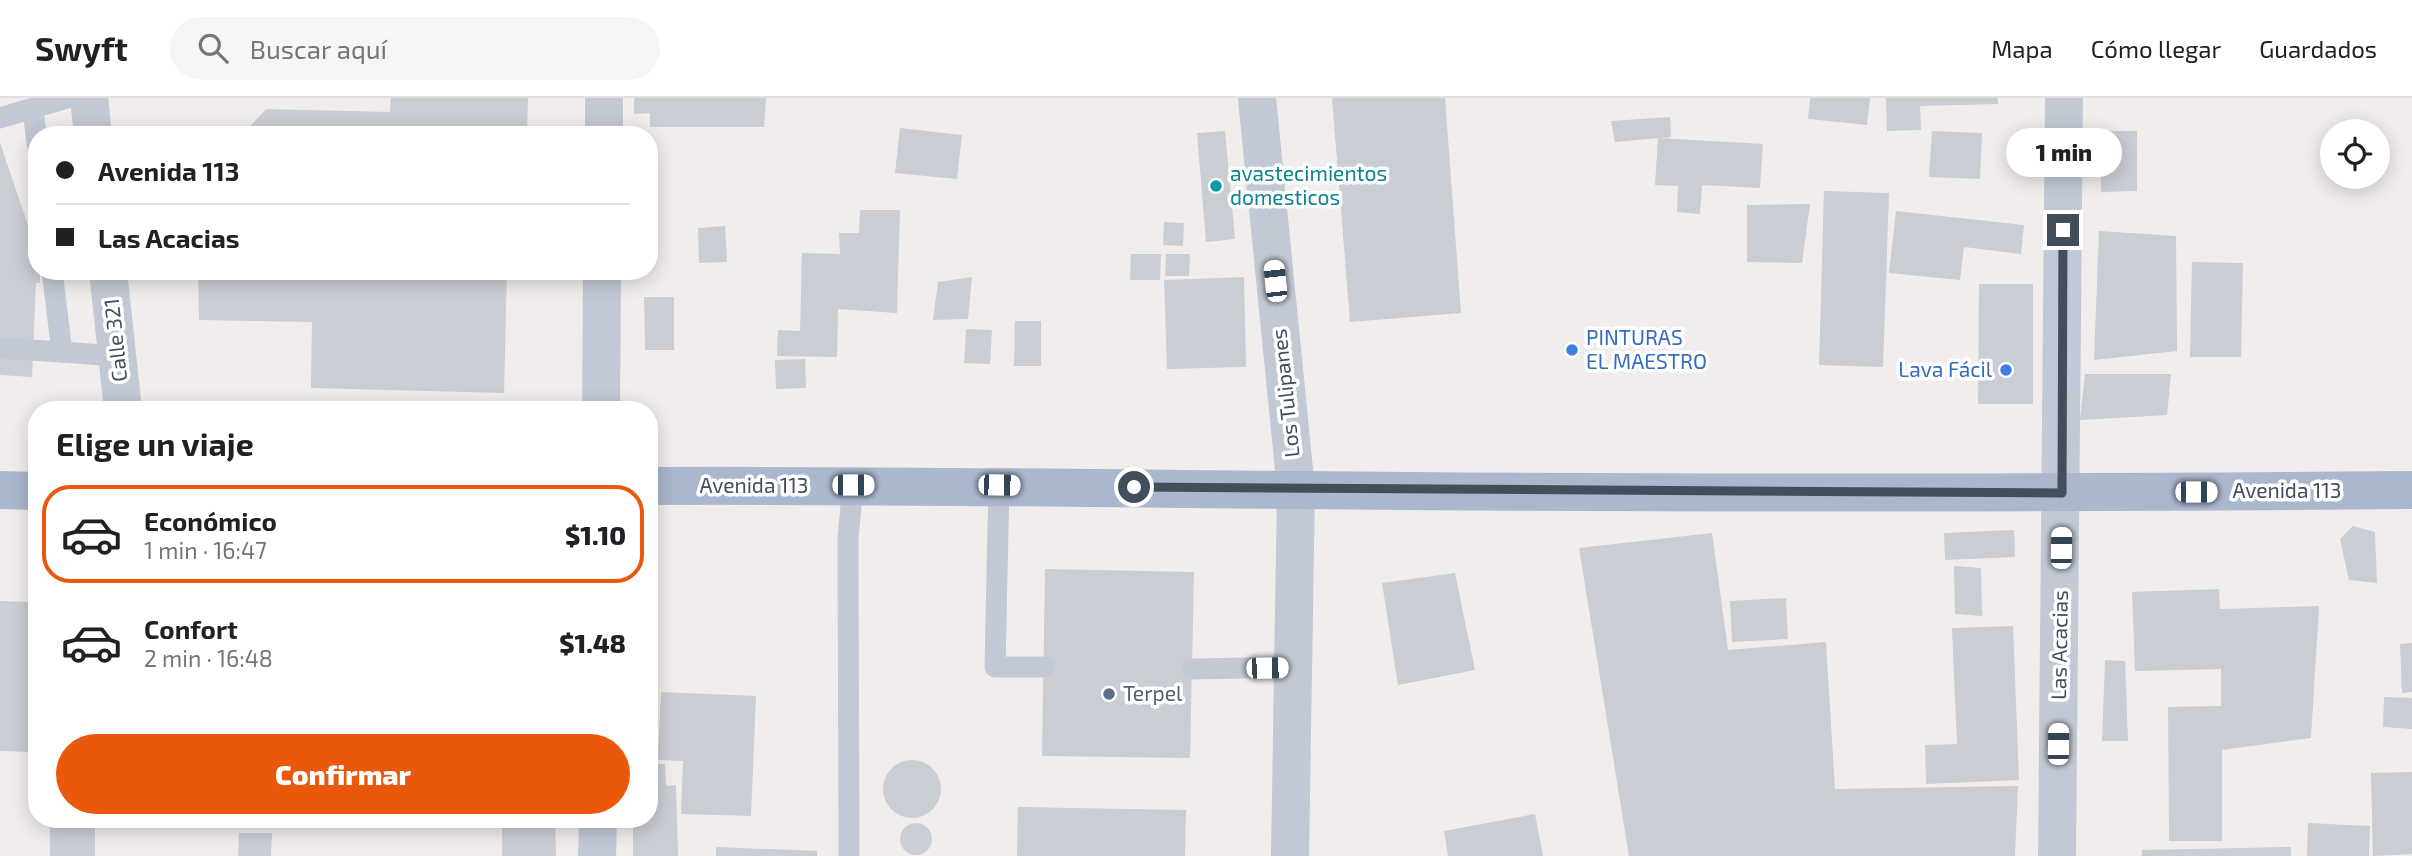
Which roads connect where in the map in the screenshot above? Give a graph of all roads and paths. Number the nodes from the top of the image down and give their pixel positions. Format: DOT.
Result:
graph roads {
  1 [pos="67,98"];
  2 [pos="89,98"];
  3 [pos="604,98"];
  4 [pos="1257,98"];
  5 [pos="2063,98"];
  6 [pos="33,109"];
  7 [pos="0,117"];
  8 [pos="35,126"];
  9 [pos="92,126"];
  10 [pos="604,126"];
  11 [pos="53,280"];
  12 [pos="109,280"];
  13 [pos="602,280"];
  14 [pos="0,348"];
  15 [pos="62,352"];
  16 [pos="117,356"];
  17 [pos="122,401"];
  18 [pos="601,401"];
  19 [pos="853,485"];
  20 [pos="999,485"];
  21 [pos="658,486"];
  22 [pos="0,490"];
  23 [pos="1296,490"];
  24 [pos="2412,490"];
  25 [pos="28,491"];
  26 [pos="2062,493"];
  27 [pos="1044,667"];
  28 [pos="1292,667"];
  29 [pos="1192,668"];
  30 [pos="598,828"];
  31 [pos="597,856"];
  32 [pos="849,856"];
  33 [pos="1290,856"];
  34 [pos="2057,856"];
  1 -- 6 [label="lane"];
  2 -- 9 [label="street"];
  3 -- 10 [label="street"];
  4 -- 23 [label="street, Los Tulipanes"];
  5 -- 26 [label="street, Las Acacias"];
  6 -- 7 [label="lane"];
  6 -- 8 [label="lane"];
  11 -- 15 [label="lane"];
  12 -- 16 [label="street, Calle 321"];
  13 -- 18 [label="street"];
  14 -- 15 [label="lane"];
  15 -- 16 [label="lane"];
  16 -- 17 [label="street, Calle 321"];
  19 -- 20 [label="main road, Avenida 113"];
  19 -- 21 [label="main road, Avenida 113"];
  19 -- 32 [label="lane"];
  20 -- 23 [label="main road, Avenida 113"];
  20 -- 27 [label="lane"];
  22 -- 25 [label="main road"];
  23 -- 26 [label="main road, Avenida 113"];
  23 -- 28 [label="street, Los Tulipanes"];
  24 -- 26 [label="main road, Avenida 113"];
  26 -- 34 [label="street, Las Acacias"];
  28 -- 29 [label="lane"];
  28 -- 33 [label="street, Los Tulipanes"];
  30 -- 31 [label="street"];
}
